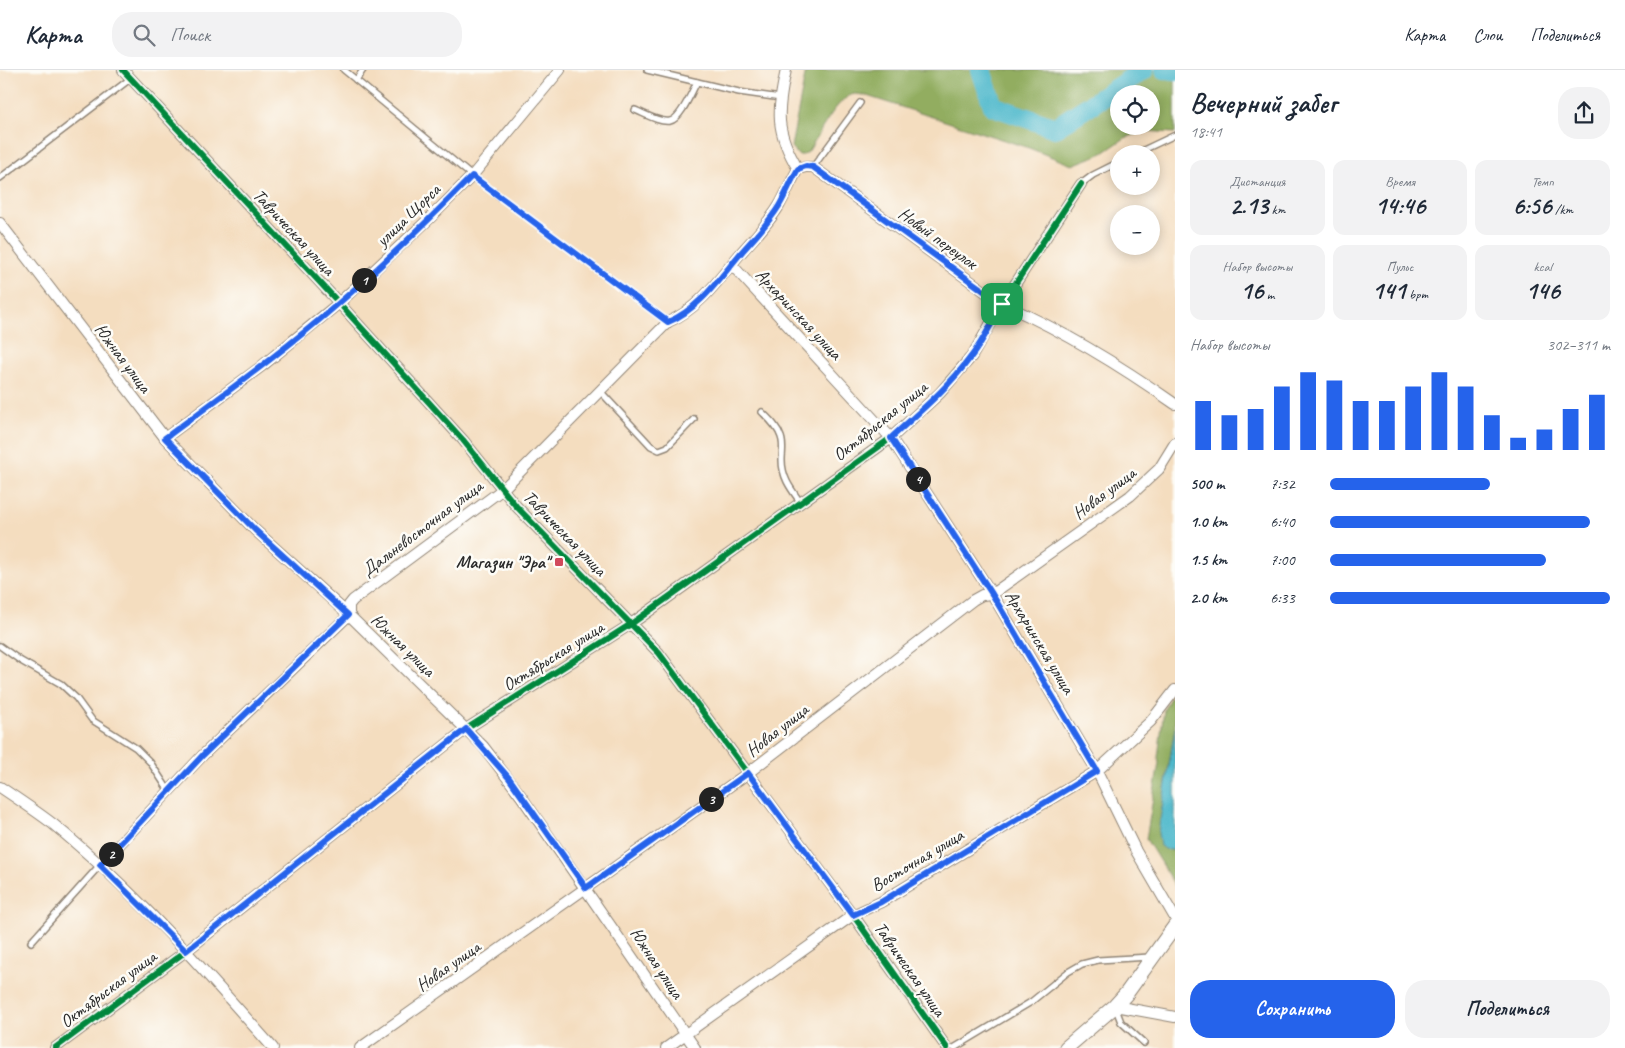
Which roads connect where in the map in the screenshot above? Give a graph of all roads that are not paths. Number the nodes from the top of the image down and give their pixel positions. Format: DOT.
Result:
graph roads {
  1 [pos="122,70"];
  2 [pos="344,70"];
  3 [pos="363,70"];
  4 [pos="560,70"];
  5 [pos="647,70"];
  6 [pos="786,70"];
  7 [pos="130,78"];
  8 [pos="356,80"];
  9 [pos="697,82"];
  10 [pos="780,98"];
  11 [pos="860,102"];
  12 [pos="635,110"];
  13 [pos="1175,135"];
  14 [pos="1154,145"];
  15 [pos="1110,166"];
  16 [pos="813,167"];
  17 [pos="798,169"];
  18 [pos="472,176"];
  19 [pos="0,178"];
  20 [pos="1081,184"];
  21 [pos="0,223"];
  22 [pos="732,265"];
  23 [pos="339,303"];
  24 [pos="1002,304"];
  25 [pos="668,322"];
  26 [pos="600,390"];
  27 [pos="1175,404"];
  28 [pos="762,412"];
  29 [pos="694,419"];
  30 [pos="165,438"];
  31 [pos="891,438"];
  32 [pos="1175,443"];
  33 [pos="503,488"];
  34 [pos="802,503"];
  35 [pos="992,594"];
  36 [pos="348,615"];
  37 [pos="631,624"];
  38 [pos="0,646"];
  39 [pos="1175,690"];
  40 [pos="466,729"];
  41 [pos="1097,771"];
  42 [pos="748,773"];
  43 [pos="0,787"];
  44 [pos="169,791"];
  45 [pos="100,865"];
  46 [pos="586,888"];
  47 [pos="853,915"];
  48 [pos="1175,918"];
  49 [pos="1175,926"];
  50 [pos="31,942"];
  51 [pos="186,951"];
  52 [pos="1153,957"];
  53 [pos="1115,1006"];
  54 [pos="1175,1017"];
  55 [pos="685,1033"];
  56 [pos="1144,1043"];
  57 [pos="55,1048"];
  58 [pos="274,1048"];
  59 [pos="360,1048"];
  60 [pos="666,1048"];
  61 [pos="695,1048"];
  62 [pos="947,1048"];
  63 [pos="954,1048"];
  64 [pos="1066,1048"];
  1 -- 7 [label="street, Таврическая улица"];
  2 -- 8 [label="lane"];
  3 -- 8 [label="lane"];
  4 -- 18 [label="street, улица Щорса"];
  5 -- 9 [label="lane"];
  6 -- 10 [label="street"];
  7 -- 19 [label="lane"];
  7 -- 23 [label="street, Таврическая улица"];
  8 -- 18 [label="lane"];
  9 -- 10 [label="lane"];
  9 -- 12 [label="lane"];
  10 -- 17 [label="street"];
  11 -- 16 [label="lane"];
  13 -- 14 [label="lane"];
  15 -- 20 [label="lane"];
  16 -- 17 [label="street"];
  16 -- 24 [label="street, Новый переулок"];
  17 -- 22 [label="street, Дальневосточная улица"];
  18 -- 23 [label="street, улица Щорса"];
  18 -- 25 [label="lane"];
  20 -- 24 [label="street, Октябрьская улица"];
  21 -- 30 [label="street, Южная улица"];
  22 -- 25 [label="street, Дальневосточная улица"];
  22 -- 31 [label="street, Архаринская улица"];
  23 -- 30 [label="street, улица Щорса"];
  23 -- 33 [label="street, Таврическая улица"];
  24 -- 27 [label="street, Новый переулок"];
  24 -- 31 [label="street, Октябрьская улица"];
  25 -- 26 [label="street, Дальневосточная улица"];
  26 -- 29 [label="lane"];
  26 -- 33 [label="street, Дальневосточная улица"];
  28 -- 34 [label="lane"];
  30 -- 36 [label="street, Южная улица"];
  31 -- 34 [label="street, Октябрьская улица"];
  31 -- 35 [label="street, Архаринская улица"];
  32 -- 35 [label="street, Новая улица"];
  33 -- 36 [label="street, Дальневосточная улица"];
  33 -- 37 [label="street, Таврическая улица"];
  34 -- 37 [label="street, Октябрьская улица"];
  35 -- 41 [label="street, Архаринская улица"];
  35 -- 42 [label="street, Новая улица"];
  36 -- 40 [label="street, Южная улица"];
  36 -- 44 [label="street, Дальневосточная улица"];
  37 -- 40 [label="street, Октябрьская улица"];
  37 -- 42 [label="street, Таврическая улица"];
  38 -- 44 [label="lane"];
  39 -- 41 [label="street, Восточная улица"];
  40 -- 46 [label="street, Южная улица"];
  40 -- 51 [label="street, Октябрьская улица"];
  41 -- 47 [label="street, Восточная улица"];
  41 -- 48 [label="street, Архаринская улица"];
  42 -- 46 [label="street, Новая улица"];
  42 -- 47 [label="street, Таврическая улица"];
  43 -- 45 [label="street"];
  44 -- 45 [label="street, Дальневосточная улица"];
  45 -- 50 [label="lane"];
  45 -- 51 [label="street"];
  46 -- 55 [label="street, Южная улица"];
  46 -- 59 [label="street, Новая улица"];
  47 -- 55 [label="street, Восточная улица"];
  47 -- 62 [label="street, Таврическая улица"];
  49 -- 52 [label="main road"];
  51 -- 57 [label="street, Октябрьская улица"];
  51 -- 58 [label="street"];
  52 -- 53 [label="main road"];
  52 -- 63 [label="lane"];
  53 -- 54 [label="street"];
  53 -- 56 [label="lane"];
  53 -- 64 [label="main road"];
  55 -- 60 [label="street, Восточная улица"];
  55 -- 61 [label="street, Южная улица"];
}
